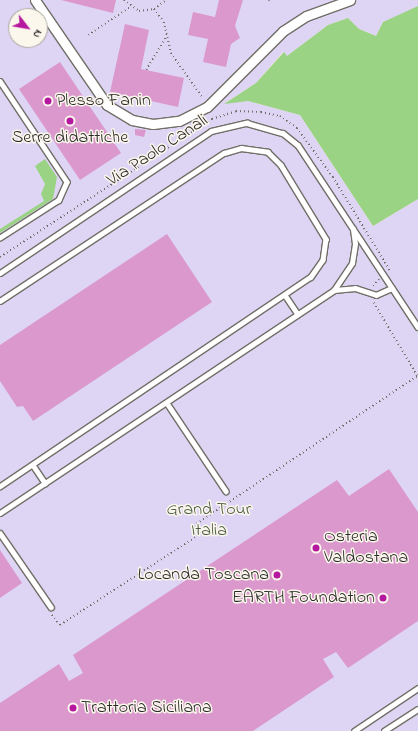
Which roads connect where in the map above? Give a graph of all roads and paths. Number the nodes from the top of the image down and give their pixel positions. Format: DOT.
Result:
graph roads {
  1 [pos="35,0"];
  2 [pos="124,0"];
  3 [pos="166,0"];
  4 [pos="350,0"];
  5 [pos="130,7"];
  6 [pos="154,8"];
  7 [pos="88,35"];
  8 [pos="166,37"];
  9 [pos="146,70"];
  10 [pos="0,81"];
  11 [pos="207,107"];
  12 [pos="352,225"];
  13 [pos="0,238"];
  14 [pos="0,257"];
  15 [pos="393,270"];
  16 [pos="0,273"];
  17 [pos="392,288"];
  18 [pos="334,290"];
  19 [pos="285,294"];
  20 [pos="0,301"];
  21 [pos="298,314"];
  22 [pos="418,327"];
  23 [pos="167,403"];
  24 [pos="33,465"];
  25 [pos="45,484"];
  26 [pos="0,487"];
  27 [pos="226,491"];
  28 [pos="0,513"];
  29 [pos="0,533"];
  30 [pos="51,607"];
  31 [pos="418,688"];
  32 [pos="418,709"];
  33 [pos="354,731"];
  34 [pos="384,731"];
  1 -- 11 [label="street"];
  2 -- 5 [label="path"];
  3 -- 6 [label="path"];
  4 -- 11 [label="street"];
  5 -- 6 [label="path"];
  5 -- 7 [label="path"];
  6 -- 8 [label="path"];
  8 -- 9 [label="path"];
  8 -- 11 [label="path"];
  10 -- 13 [label="lane"];
  12 -- 16 [label="lane, Via Paolo Canali"];
  12 -- 17 [label="lane, Via Paolo Canali"];
  12 -- 18 [label="lane"];
  14 -- 15 [label="path"];
  17 -- 18 [label="lane"];
  17 -- 22 [label="lane, Via Paolo Canali"];
  18 -- 21 [label="lane"];
  19 -- 20 [label="lane"];
  19 -- 21 [label="lane"];
  19 -- 24 [label="lane"];
  21 -- 23 [label="lane"];
  23 -- 25 [label="lane"];
  23 -- 27 [label="lane"];
  24 -- 25 [label="lane"];
  24 -- 26 [label="lane"];
  25 -- 28 [label="lane"];
  29 -- 30 [label="lane"];
  31 -- 33 [label="lane"];
  32 -- 34 [label="lane"];
}
